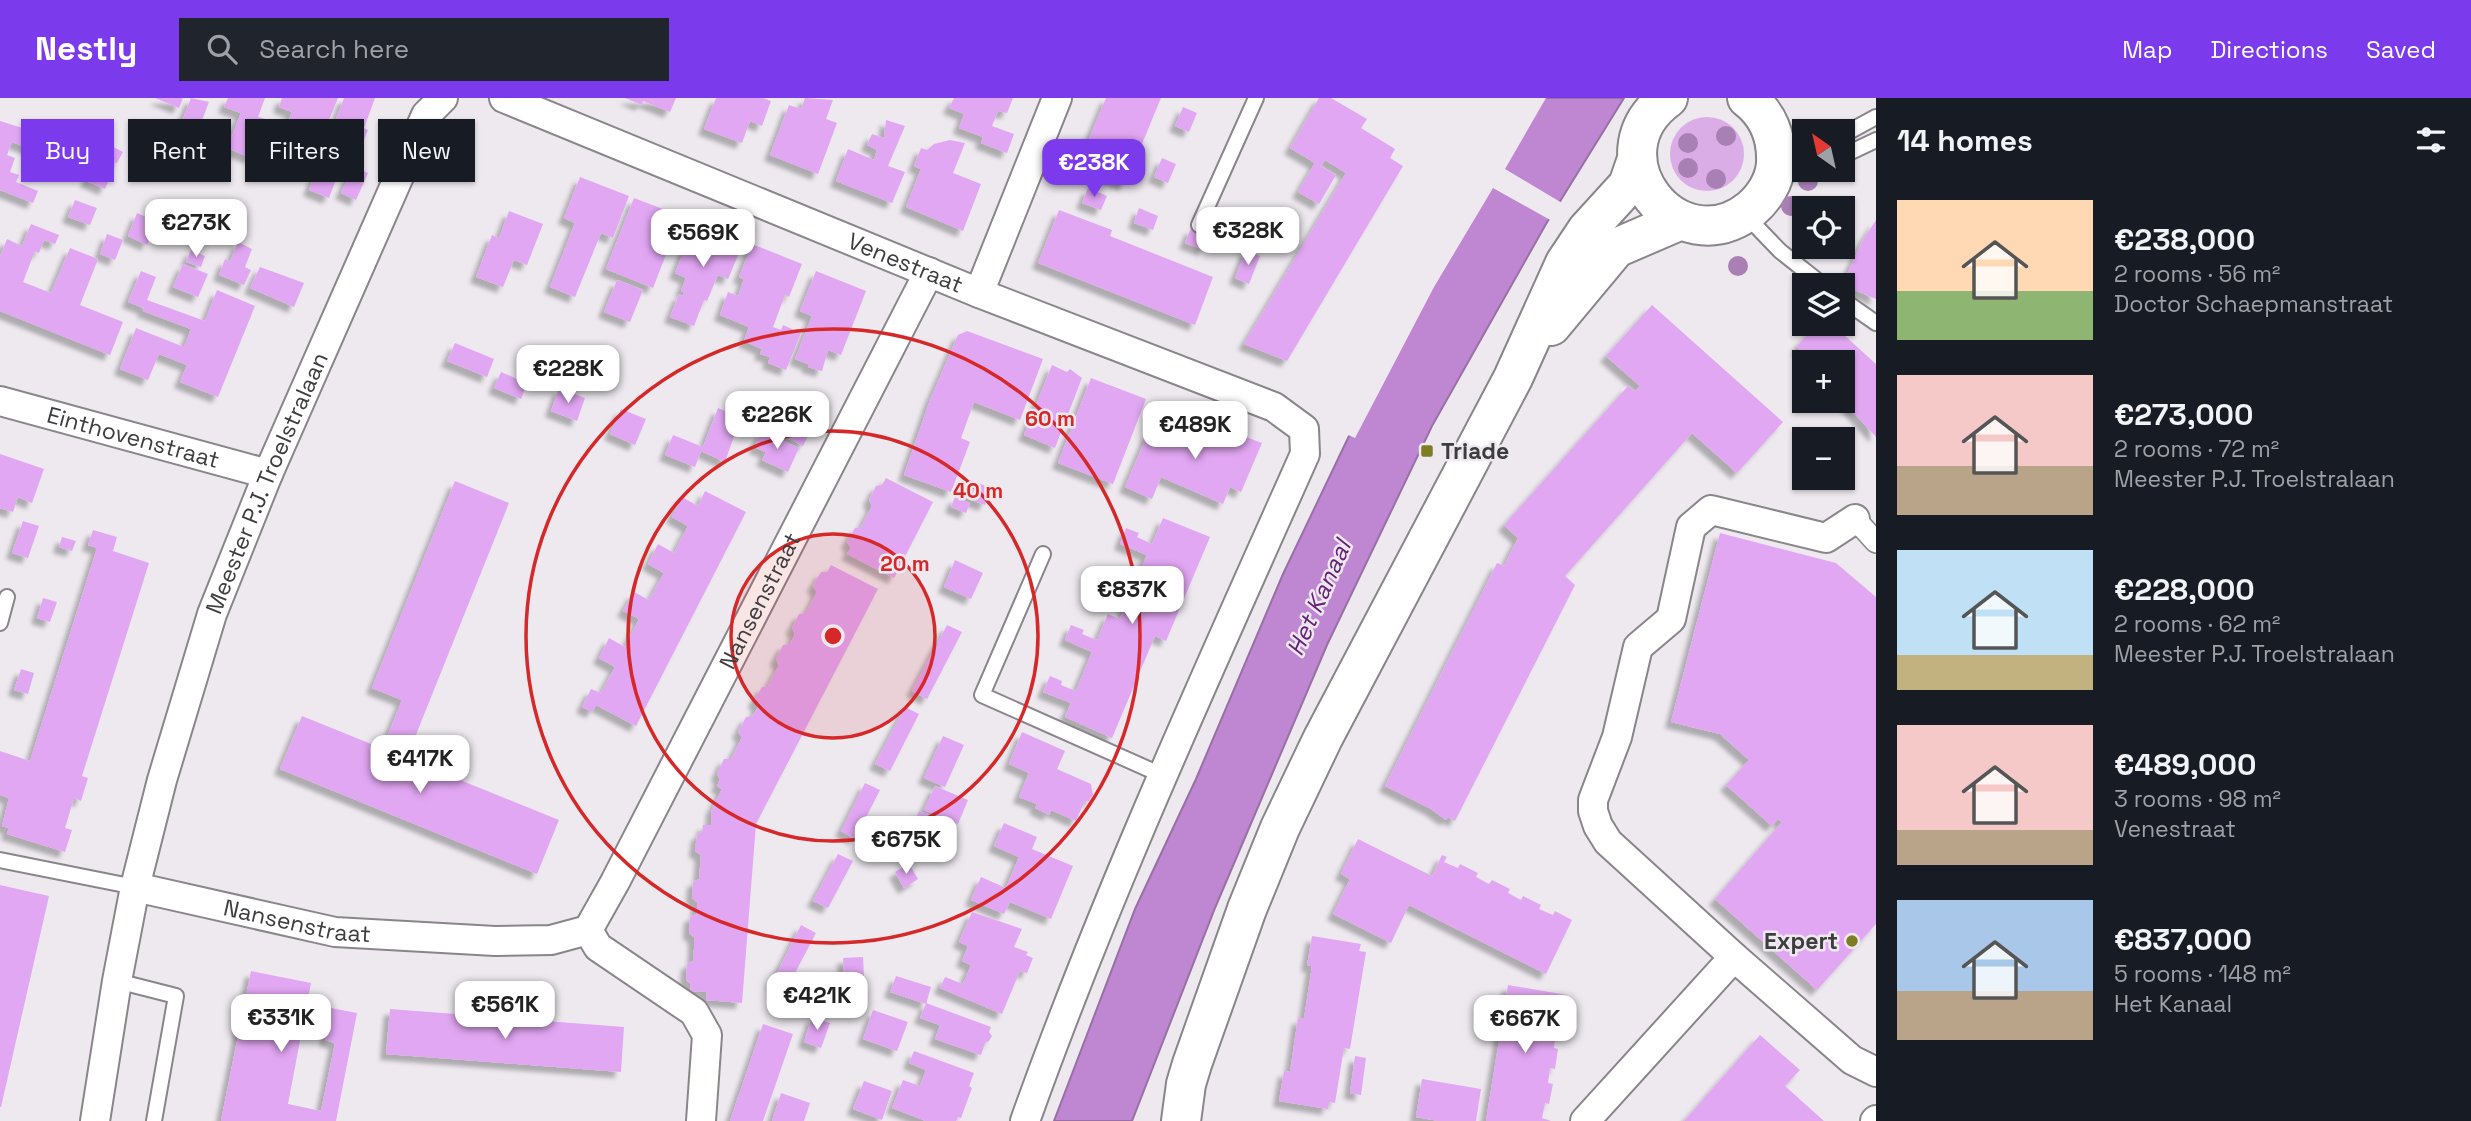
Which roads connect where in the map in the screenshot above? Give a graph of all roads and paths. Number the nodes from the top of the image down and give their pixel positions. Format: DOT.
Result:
graph roads {
  1 [pos="443,98"];
  2 [pos="504,98"];
  3 [pos="1057,98"];
  4 [pos="1256,98"];
  5 [pos="1668,98"];
  6 [pos="1748,98"];
  7 [pos="1876,117"];
  8 [pos="1855,128"];
  9 [pos="1876,140"];
  10 [pos="1791,149"];
  11 [pos="1855,150"];
  12 [pos="1637,159"];
  13 [pos="1749,219"];
  14 [pos="1681,220"];
  15 [pos="1199,225"];
  16 [pos="929,272"];
  17 [pos="1808,273"];
  18 [pos="979,293"];
  19 [pos="1855,308"];
  20 [pos="1876,323"];
  21 [pos="1518,367"];
  22 [pos="0,401"];
  23 [pos="268,474"];
  24 [pos="1854,519"];
  25 [pos="1876,542"];
  26 [pos="1043,554"];
  27 [pos="7,597"];
  28 [pos="0,623"];
  29 [pos="1164,776"];
  30 [pos="0,860"];
  31 [pos="135,887"];
  32 [pos="588,930"];
  33 [pos="1734,957"];
  34 [pos="117,981"];
  35 [pos="1876,1072"];
  36 [pos="1186,1084"];
  37 [pos="96,1121"];
  38 [pos="154,1121"];
  39 [pos="701,1121"];
  40 [pos="1025,1121"];
  41 [pos="1167,1121"];
  42 [pos="1181,1121"];
  43 [pos="1585,1121"];
  1 -- 23 [label="street, Meester P.J. Troelstralaan"];
  2 -- 16 [label="street, Venestraat"];
  3 -- 18 [label="street"];
  4 -- 15 [label="lane"];
  5 -- 12 [label="main road"];
  6 -- 10 [label="main road"];
  7 -- 8 [label="lane"];
  9 -- 11 [label="lane"];
  10 -- 13 [label="main road"];
  12 -- 14 [label="main road"];
  12 -- 21 [label="main road"];
  13 -- 14 [label="main road"];
  13 -- 17 [label="lane"];
  14 -- 21 [label="main road"];
  16 -- 18 [label="street, Venestraat"];
  16 -- 32 [label="street, Nansenstraat"];
  18 -- 29 [label="street, Venestraat"];
  19 -- 20 [label="lane"];
  21 -- 36 [label="main road"];
  22 -- 23 [label="street, Einthovenstraat"];
  23 -- 31 [label="street, Meester P.J. Troelstralaan"];
  24 -- 25 [label="street"];
  24 -- 33 [label="street"];
  26 -- 29 [label="lane"];
  27 -- 28 [label="lane"];
  29 -- 40 [label="street"];
  30 -- 31 [label="lane"];
  31 -- 32 [label="street, Nansenstraat"];
  31 -- 34 [label="street, Meester P.J. Troelstralaan"];
  32 -- 39 [label="street"];
  33 -- 35 [label="street"];
  33 -- 43 [label="street"];
  34 -- 37 [label="street, Meester P.J. Troelstralaan"];
  34 -- 38 [label="lane"];
  36 -- 41 [label="main road"];
  36 -- 42 [label="main road"];
}
